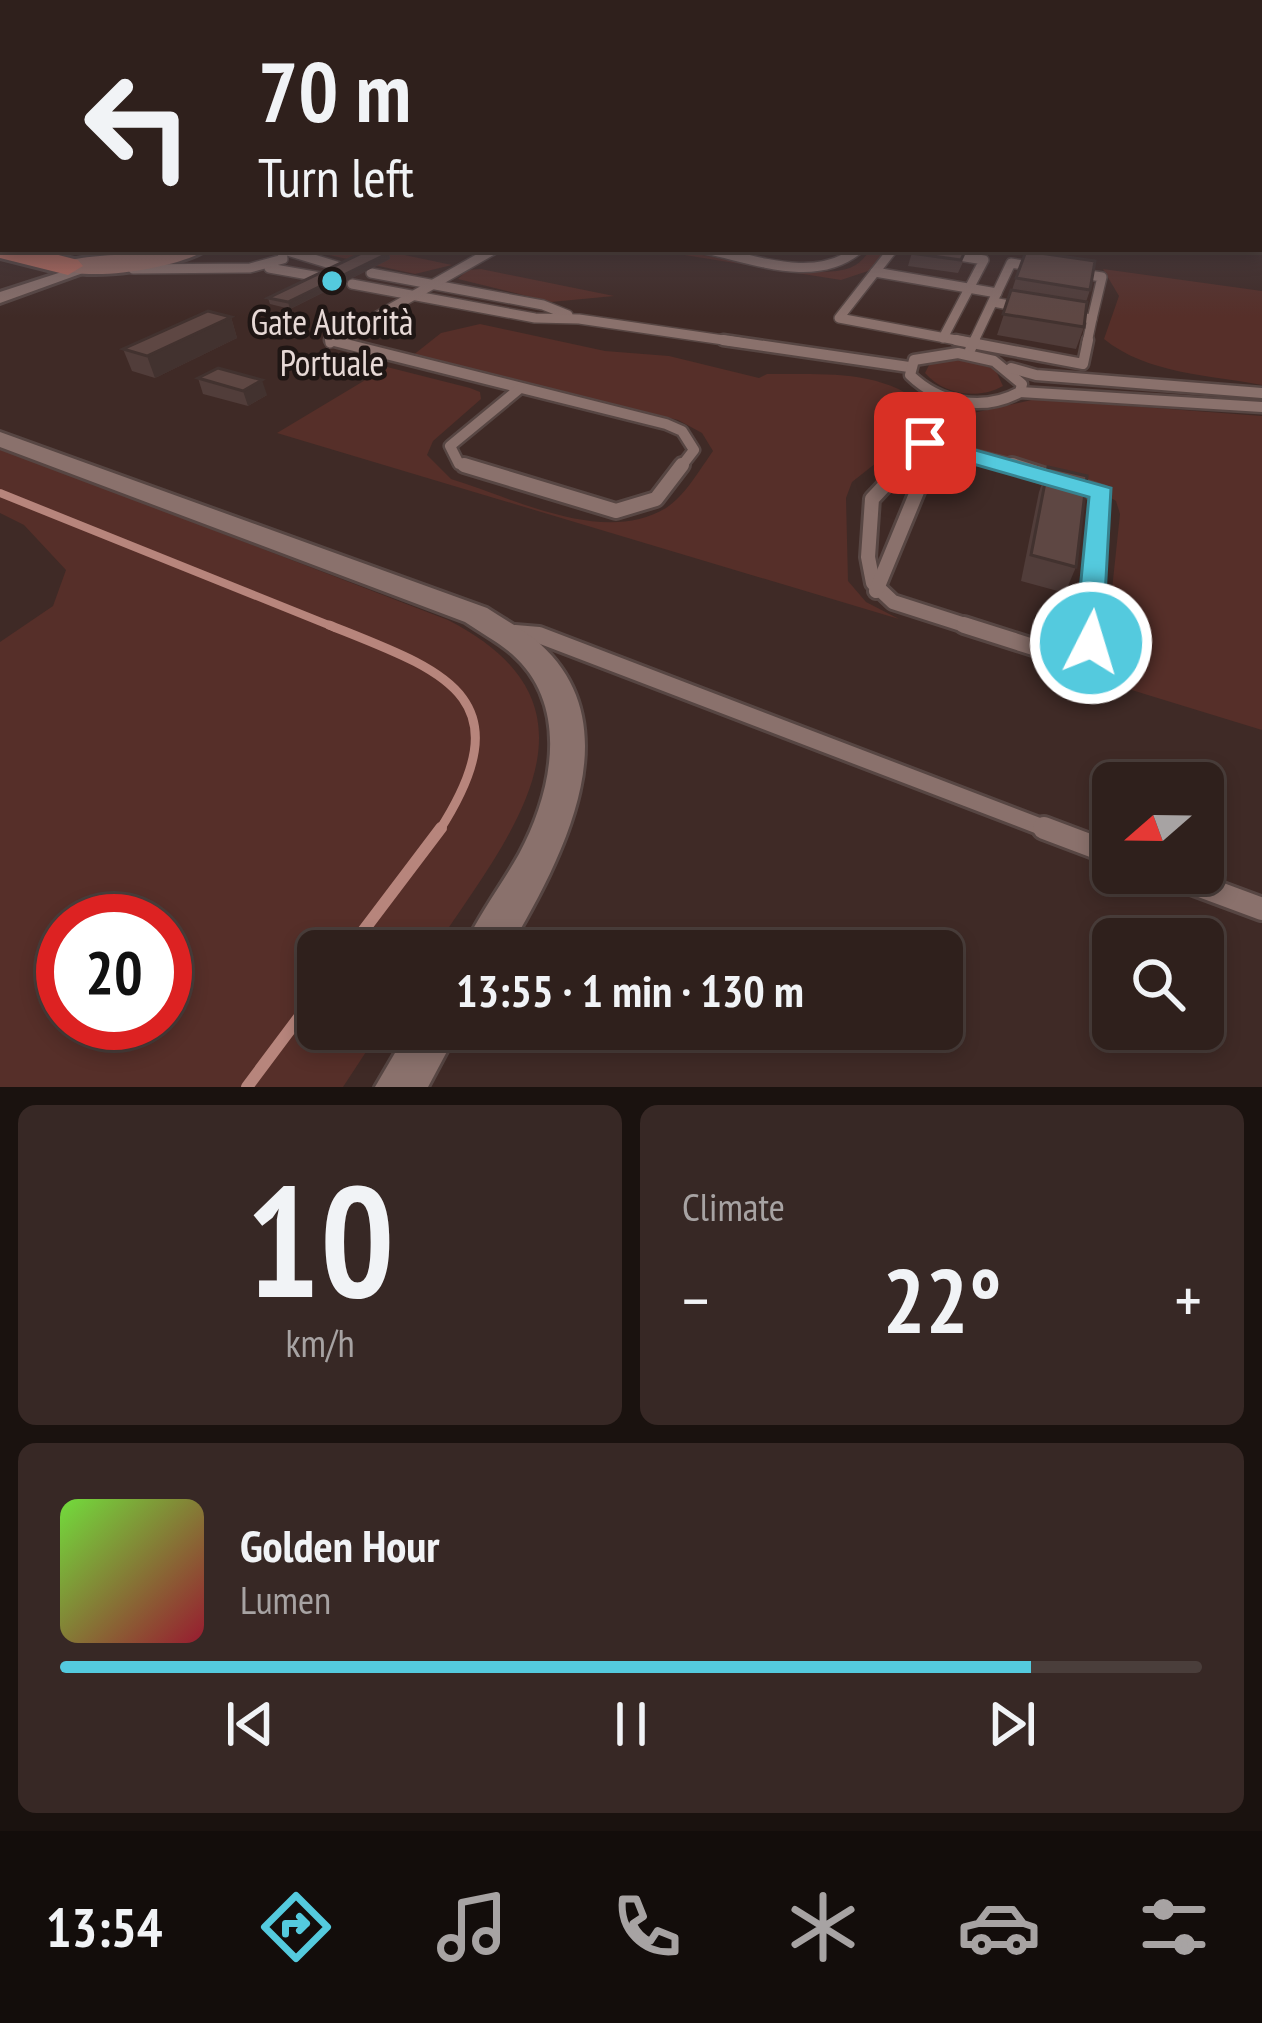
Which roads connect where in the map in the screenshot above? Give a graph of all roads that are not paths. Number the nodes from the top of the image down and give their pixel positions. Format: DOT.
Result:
graph roads {
  1 [pos="19,252"];
  2 [pos="173,252"];
  3 [pos="283,252"];
  4 [pos="292,252"];
  5 [pos="490,252"];
  6 [pos="724,252"];
  7 [pos="856,252"];
  8 [pos="891,252"];
  9 [pos="934,252"];
  10 [pos="88,263"];
  11 [pos="257,267"];
  12 [pos="340,267"];
  13 [pos="875,272"];
  14 [pos="371,273"];
  15 [pos="320,277"];
  16 [pos="352,284"];
  17 [pos="430,285"];
  18 [pos="0,288"];
  19 [pos="969,288"];
  20 [pos="412,295"];
  21 [pos="995,297"];
  22 [pos="0,298"];
  23 [pos="1033,309"];
  24 [pos="1052,313"];
  25 [pos="579,319"];
  26 [pos="1092,320"];
  27 [pos="943,338"];
  28 [pos="971,349"];
  29 [pos="1083,364"];
  30 [pos="909,367"];
  31 [pos="1009,368"];
  32 [pos="1080,379"];
  33 [pos="519,388"];
  34 [pos="1020,392"];
  35 [pos="1262,393"];
  36 [pos="955,400"];
  37 [pos="1262,407"];
  38 [pos="0,440"];
  39 [pos="936,446"];
  40 [pos="876,591"];
  41 [pos="510,632"];
  42 [pos="1092,846"];
  43 [pos="1222,894"];
  44 [pos="1262,909"];
  45 [pos="496,930"];
  46 [pos="423,1050"];
  47 [pos="400,1087"];
  1 -- 10 [label="highway"];
  2 -- 10 [label="street"];
  3 -- 11 [label="lane"];
  4 -- 12 [label="lane"];
  5 -- 17 [label="lane"];
  6 -- 7 [label="lane"];
  8 -- 13 [label="lane"];
  9 -- 19 [label="lane"];
  10 -- 11 [label="lane"];
  10 -- 18 [label="street"];
  10 -- 22 [label="street"];
  11 -- 15 [label="lane"];
  13 -- 19 [label="lane"];
  13 -- 27 [label="lane"];
  14 -- 17 [label="lane"];
  16 -- 20 [label="lane"];
  17 -- 20 [label="lane"];
  17 -- 25 [label="lane"];
  19 -- 21 [label="lane"];
  19 -- 27 [label="lane"];
  20 -- 25 [label="lane"];
  20 -- 33 [label="lane"];
  21 -- 23 [label="lane"];
  21 -- 26 [label="lane"];
  21 -- 28 [label="lane"];
  24 -- 26 [label="lane"];
  25 -- 30 [label="lane"];
  26 -- 29 [label="lane"];
  27 -- 28 [label="lane"];
  28 -- 29 [label="lane"];
  28 -- 30 [label="lane"];
  28 -- 31 [label="lane"];
  29 -- 32 [label="lane"];
  30 -- 36 [label="lane"];
  31 -- 32 [label="lane"];
  31 -- 34 [label="lane"];
  32 -- 35 [label="lane"];
  33 -- 33 [label="lane"];
  34 -- 36 [label="lane"];
  34 -- 37 [label="lane"];
  36 -- 39 [label="lane"];
  38 -- 41 [label="street"];
  39 -- 40 [label="lane"];
  39 -- 40 [label="lane"];
  39 -- 40 [label="lane"];
  41 -- 42 [label="lane"];
  41 -- 45 [label="street"];
  43 -- 44 [label="lane"];
  46 -- 47 [label="street"];
}
